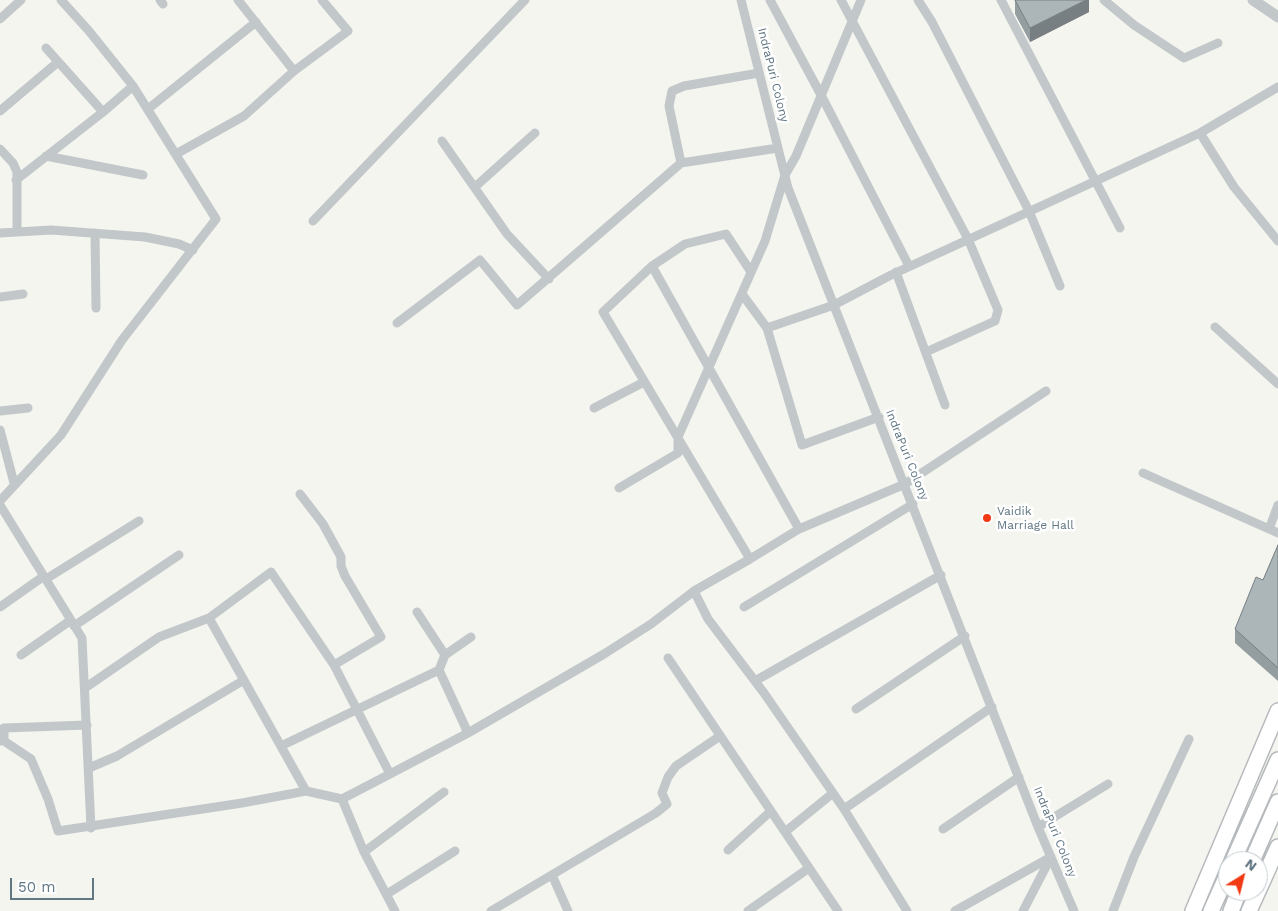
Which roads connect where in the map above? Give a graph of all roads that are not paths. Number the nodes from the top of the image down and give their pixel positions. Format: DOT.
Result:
graph roads {
  1 [pos="21,0"];
  2 [pos="61,0"];
  3 [pos="238,0"];
  4 [pos="322,0"];
  5 [pos="525,0"];
  6 [pos="741,0"];
  7 [pos="770,0"];
  8 [pos="841,0"];
  9 [pos="861,0"];
  10 [pos="918,0"];
  11 [pos="1002,0"];
  12 [pos="1104,0"];
  13 [pos="1253,0"];
  14 [pos="1278,17"];
  15 [pos="0,19"];
  16 [pos="852,21"];
  17 [pos="256,22"];
  18 [pos="1218,43"];
  19 [pos="46,48"];
  20 [pos="58,62"];
  21 [pos="294,71"];
  22 [pos="759,73"];
  23 [pos="134,86"];
  24 [pos="1278,87"];
  25 [pos="821,95"];
  26 [pos="148,109"];
  27 [pos="0,111"];
  28 [pos="104,112"];
  29 [pos="535,133"];
  30 [pos="1200,133"];
  31 [pos="442,141"];
  32 [pos="778,148"];
  33 [pos="0,150"];
  34 [pos="176,154"];
  35 [pos="46,156"];
  36 [pos="681,163"];
  37 [pos="143,175"];
  38 [pos="785,175"];
  39 [pos="16,180"];
  40 [pos="1094,181"];
  41 [pos="475,187"];
  42 [pos="1029,211"];
  43 [pos="313,221"];
  44 [pos="1120,228"];
  45 [pos="17,230"];
  46 [pos="0,233"];
  47 [pos="95,233"];
  48 [pos="968,239"];
  49 [pos="1278,240"];
  50 [pos="193,250"];
  51 [pos="652,266"];
  52 [pos="909,266"];
  53 [pos="751,272"];
  54 [pos="896,272"];
  55 [pos="549,279"];
  56 [pos="1060,286"];
  57 [pos="23,294"];
  58 [pos="742,294"];
  59 [pos="0,297"];
  60 [pos="834,304"];
  61 [pos="96,308"];
  62 [pos="397,324"];
  63 [pos="1215,327"];
  64 [pos="766,328"];
  65 [pos="926,352"];
  66 [pos="710,368"];
  67 [pos="644,382"];
  68 [pos="1278,384"];
  69 [pos="1046,391"];
  70 [pos="945,405"];
  71 [pos="28,408"];
  72 [pos="594,408"];
  73 [pos="0,412"];
  74 [pos="879,418"];
  75 [pos="0,430"];
  76 [pos="678,437"];
  77 [pos="1143,473"];
  78 [pos="14,483"];
  79 [pos="905,484"];
  80 [pos="619,488"];
  81 [pos="300,494"];
  82 [pos="0,501"];
  83 [pos="913,504"];
  84 [pos="0,505"];
  85 [pos="1278,505"];
  86 [pos="139,521"];
  87 [pos="799,529"];
  88 [pos="1269,529"];
  89 [pos="1278,533"];
  90 [pos="178,555"];
  91 [pos="750,559"];
  92 [pos="941,575"];
  93 [pos="45,578"];
  94 [pos="694,591"];
  95 [pos="0,607"];
  96 [pos="744,607"];
  97 [pos="417,612"];
  98 [pos="209,618"];
  99 [pos="73,623"];
  100 [pos="965,636"];
  101 [pos="470,637"];
  102 [pos="21,655"];
  103 [pos="445,656"];
  104 [pos="668,658"];
  105 [pos="334,665"];
  106 [pos="439,670"];
  107 [pos="244,680"];
  108 [pos="755,681"];
  109 [pos="85,688"];
  110 [pos="992,707"];
  111 [pos="856,709"];
  112 [pos="358,711"];
  113 [pos="1278,711"];
  114 [pos="87,726"];
  115 [pos="468,733"];
  116 [pos="720,736"];
  117 [pos="1189,739"];
  118 [pos="2,741"];
  119 [pos="281,746"];
  120 [pos="1278,760"];
  121 [pos="90,768"];
  122 [pos="390,774"];
  123 [pos="1019,777"];
  124 [pos="1108,784"];
  125 [pos="306,790"];
  126 [pos="444,792"];
  127 [pos="833,793"];
  128 [pos="342,799"];
  129 [pos="1278,802"];
  130 [pos="844,809"];
  131 [pos="771,812"];
  132 [pos="1038,827"];
  133 [pos="92,828"];
  134 [pos="943,829"];
  135 [pos="785,832"];
  136 [pos="1278,847"];
  137 [pos="728,850"];
  138 [pos="455,851"];
  139 [pos="1237,851"];
  140 [pos="1256,851"];
  141 [pos="364,852"];
  142 [pos="1051,857"];
  143 [pos="809,868"];
  144 [pos="552,875"];
  145 [pos="387,894"];
  146 [pos="1218,895"];
  147 [pos="395,911"];
  148 [pos="491,911"];
  149 [pos="568,911"];
  150 [pos="748,911"];
  151 [pos="838,911"];
  152 [pos="907,911"];
  153 [pos="955,911"];
  154 [pos="1023,911"];
  155 [pos="1074,911"];
  156 [pos="1113,911"];
  157 [pos="1193,911"];
  158 [pos="1211,911"];
  159 [pos="1249,911"];
  1 -- 15 [label="street"];
  2 -- 23 [label="street"];
  3 -- 17 [label="street"];
  4 -- 21 [label="street"];
  5 -- 43 [label="street"];
  6 -- 22 [label="street, IndraPuri Colony"];
  7 -- 25 [label="street"];
  8 -- 16 [label="street"];
  9 -- 16 [label="street"];
  10 -- 42 [label="street"];
  11 -- 40 [label="street"];
  12 -- 18 [label="street"];
  13 -- 14 [label="street"];
  16 -- 25 [label="street"];
  16 -- 48 [label="street"];
  17 -- 21 [label="street"];
  17 -- 26 [label="street"];
  19 -- 20 [label="street"];
  20 -- 27 [label="street"];
  20 -- 28 [label="street"];
  21 -- 34 [label="street"];
  22 -- 32 [label="street, IndraPuri Colony"];
  22 -- 36 [label="street"];
  23 -- 26 [label="street"];
  23 -- 28 [label="street"];
  24 -- 30 [label="street"];
  25 -- 38 [label="street"];
  25 -- 52 [label="street"];
  26 -- 34 [label="street"];
  28 -- 35 [label="street"];
  29 -- 41 [label="street"];
  30 -- 40 [label="street"];
  30 -- 49 [label="street"];
  31 -- 41 [label="street"];
  32 -- 36 [label="street"];
  32 -- 38 [label="street, IndraPuri Colony"];
  33 -- 39 [label="street"];
  34 -- 50 [label="street"];
  35 -- 37 [label="street"];
  35 -- 39 [label="street"];
  36 -- 55 [label="street"];
  38 -- 53 [label="street"];
  38 -- 60 [label="street, IndraPuri Colony"];
  39 -- 45 [label="street"];
  40 -- 42 [label="street"];
  40 -- 44 [label="street"];
  41 -- 55 [label="street"];
  42 -- 48 [label="street"];
  42 -- 56 [label="street"];
  45 -- 46 [label="street"];
  45 -- 47 [label="street"];
  47 -- 50 [label="street"];
  47 -- 61 [label="street"];
  48 -- 52 [label="street"];
  48 -- 65 [label="street"];
  50 -- 78 [label="street"];
  51 -- 53 [label="street"];
  51 -- 66 [label="street"];
  51 -- 67 [label="street"];
  52 -- 54 [label="street"];
  53 -- 58 [label="street"];
  54 -- 60 [label="street"];
  54 -- 65 [label="street"];
  55 -- 62 [label="street"];
  57 -- 59 [label="street"];
  58 -- 64 [label="street"];
  58 -- 66 [label="street"];
  60 -- 64 [label="street"];
  60 -- 74 [label="street, IndraPuri Colony"];
  63 -- 68 [label="street"];
  64 -- 74 [label="street"];
  65 -- 70 [label="street"];
  66 -- 76 [label="street"];
  66 -- 87 [label="street"];
  67 -- 72 [label="street"];
  67 -- 76 [label="street"];
  69 -- 79 [label="street"];
  71 -- 73 [label="street"];
  74 -- 79 [label="street, IndraPuri Colony"];
  75 -- 78 [label="street"];
  76 -- 80 [label="street"];
  76 -- 91 [label="street"];
  77 -- 88 [label="street"];
  78 -- 82 [label="street"];
  79 -- 83 [label="street, IndraPuri Colony"];
  79 -- 87 [label="street"];
  81 -- 105 [label="street"];
  83 -- 92 [label="street, IndraPuri Colony"];
  83 -- 96 [label="street"];
  84 -- 93 [label="street"];
  85 -- 88 [label="street"];
  86 -- 93 [label="street"];
  87 -- 91 [label="street"];
  88 -- 89 [label="street"];
  90 -- 99 [label="street"];
  91 -- 94 [label="street"];
  92 -- 100 [label="street, IndraPuri Colony"];
  92 -- 108 [label="street"];
  93 -- 95 [label="street"];
  93 -- 99 [label="street"];
  94 -- 108 [label="street"];
  94 -- 115 [label="street"];
  97 -- 103 [label="street"];
  98 -- 105 [label="street"];
  98 -- 107 [label="street"];
  98 -- 109 [label="street"];
  99 -- 102 [label="street"];
  99 -- 109 [label="street"];
  100 -- 110 [label="street, IndraPuri Colony"];
  100 -- 111 [label="street"];
  101 -- 103 [label="street"];
  103 -- 106 [label="street"];
  104 -- 116 [label="street"];
  105 -- 112 [label="street"];
  106 -- 112 [label="street"];
  106 -- 115 [label="street"];
  107 -- 119 [label="street"];
  107 -- 121 [label="street"];
  108 -- 127 [label="street"];
  109 -- 114 [label="street"];
  110 -- 123 [label="street, IndraPuri Colony"];
  110 -- 130 [label="street"];
  112 -- 119 [label="street"];
  112 -- 122 [label="street"];
  113 -- 157 [label="highway"];
  114 -- 118 [label="street"];
  114 -- 121 [label="street"];
  115 -- 122 [label="street"];
  116 -- 131 [label="street"];
  116 -- 144 [label="street"];
  117 -- 156 [label="street"];
  118 -- 133 [label="street"];
  119 -- 125 [label="street"];
  120 -- 139 [label="highway"];
  121 -- 133 [label="street"];
  122 -- 128 [label="street"];
  123 -- 132 [label="street, IndraPuri Colony"];
  123 -- 134 [label="street"];
  124 -- 132 [label="street"];
  125 -- 128 [label="street"];
  125 -- 133 [label="street"];
  126 -- 141 [label="street"];
  127 -- 130 [label="street"];
  127 -- 135 [label="street"];
  128 -- 141 [label="street"];
  129 -- 140 [label="highway"];
  130 -- 152 [label="street"];
  131 -- 135 [label="street"];
  131 -- 137 [label="street"];
  132 -- 142 [label="street, IndraPuri Colony"];
  135 -- 143 [label="street"];
  136 -- 159 [label="highway"];
  138 -- 145 [label="street"];
  141 -- 145 [label="street"];
  142 -- 153 [label="street"];
  142 -- 154 [label="street"];
  142 -- 155 [label="street, IndraPuri Colony"];
  143 -- 150 [label="street"];
  143 -- 151 [label="street"];
  144 -- 148 [label="street"];
  144 -- 149 [label="street"];
  145 -- 147 [label="street"];
  146 -- 158 [label="highway"];
}
